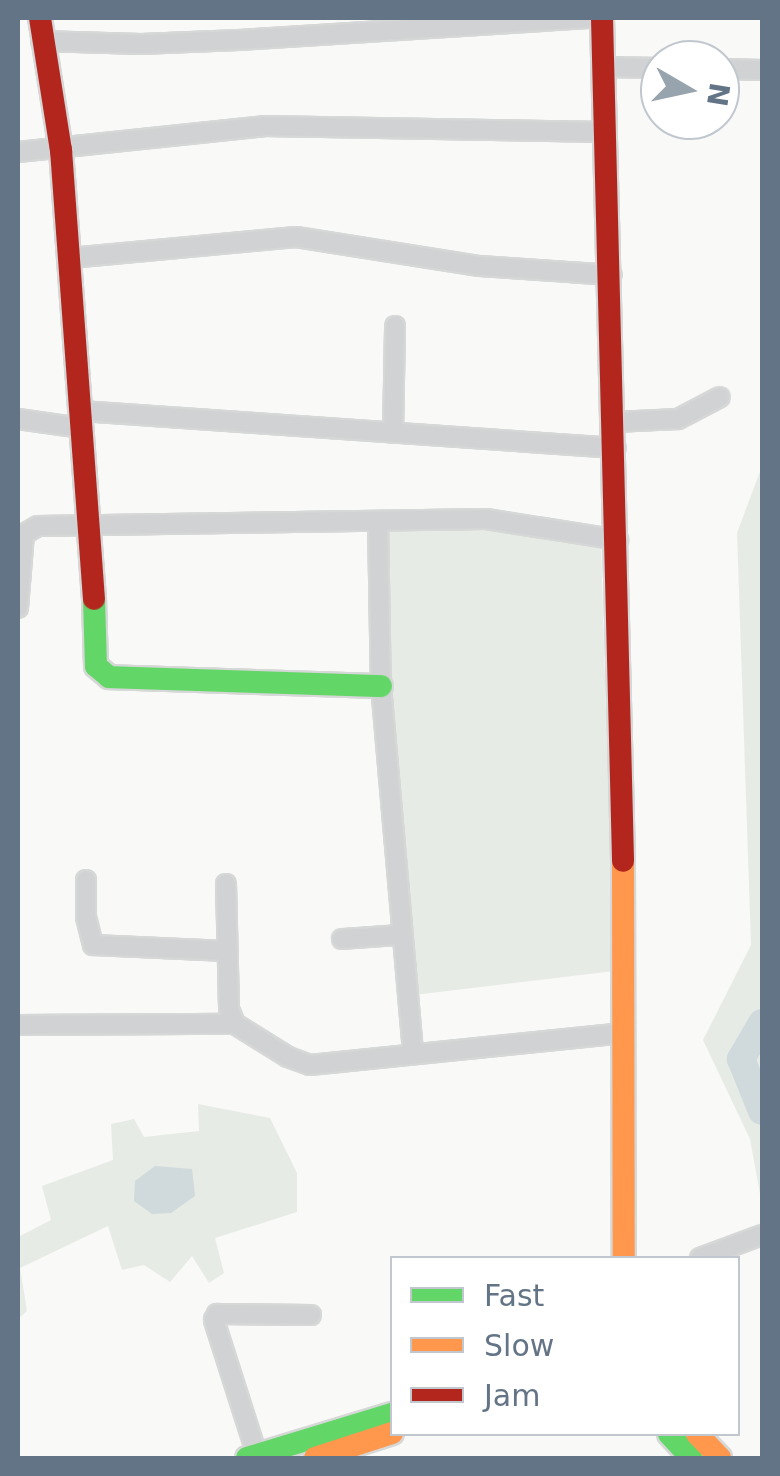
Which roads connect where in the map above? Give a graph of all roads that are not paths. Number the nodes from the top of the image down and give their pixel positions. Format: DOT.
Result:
graph roads {
  1 [pos="588,18"];
  2 [pos="602,18"];
  3 [pos="41,29"];
  4 [pos="604,67"];
  5 [pos="640,68"];
  6 [pos="606,132"];
  7 [pos="61,150"];
  8 [pos="18,152"];
  9 [pos="70,258"];
  10 [pos="612,275"];
  11 [pos="395,326"];
  12 [pos="720,397"];
  13 [pos="18,419"];
  14 [pos="82,420"];
  15 [pos="615,422"];
  16 [pos="393,433"];
  17 [pos="616,448"];
  18 [pos="378,522"];
  19 [pos="92,526"];
  20 [pos="618,540"];
  21 [pos="18,608"];
  22 [pos="380,686"];
  23 [pos="86,880"];
  24 [pos="226,884"];
  25 [pos="399,935"];
  26 [pos="342,939"];
  27 [pos="227,951"];
  28 [pos="18,1024"];
  29 [pos="236,1024"];
  30 [pos="624,1032"];
  31 [pos="413,1054"];
  32 [pos="762,1235"];
  33 [pos="624,1256"];
  34 [pos="705,1256"];
  35 [pos="311,1315"];
  36 [pos="390,1415"];
  37 [pos="390,1434"];
  38 [pos="671,1436"];
  39 [pos="699,1436"];
  40 [pos="252,1457"];
  41 [pos="315,1458"];
  42 [pos="691,1458"];
  43 [pos="720,1458"];
  1 -- 3 [label="street"];
  2 -- 4 [label="street"];
  3 -- 7 [label="street"];
  4 -- 5 [label="street"];
  4 -- 6 [label="street"];
  6 -- 7 [label="street"];
  6 -- 10 [label="street"];
  7 -- 8 [label="street"];
  7 -- 9 [label="street"];
  9 -- 10 [label="street"];
  9 -- 14 [label="street"];
  10 -- 15 [label="street"];
  11 -- 16 [label="street"];
  12 -- 15 [label="street"];
  13 -- 14 [label="street"];
  14 -- 16 [label="street"];
  14 -- 19 [label="street"];
  15 -- 17 [label="street"];
  16 -- 17 [label="street"];
  17 -- 20 [label="street"];
  18 -- 19 [label="street"];
  18 -- 20 [label="street"];
  18 -- 22 [label="street"];
  19 -- 21 [label="street"];
  19 -- 22 [label="street"];
  20 -- 30 [label="street"];
  22 -- 25 [label="street"];
  23 -- 27 [label="street"];
  24 -- 27 [label="street"];
  25 -- 26 [label="street"];
  25 -- 31 [label="street"];
  27 -- 29 [label="street"];
  28 -- 29 [label="street"];
  29 -- 31 [label="street"];
  30 -- 31 [label="street"];
  30 -- 33 [label="street"];
  32 -- 34 [label="street"];
  35 -- 40 [label="street"];
  36 -- 40 [label="street"];
  37 -- 41 [label="street"];
  38 -- 42 [label="street"];
  39 -- 43 [label="street"];
}
